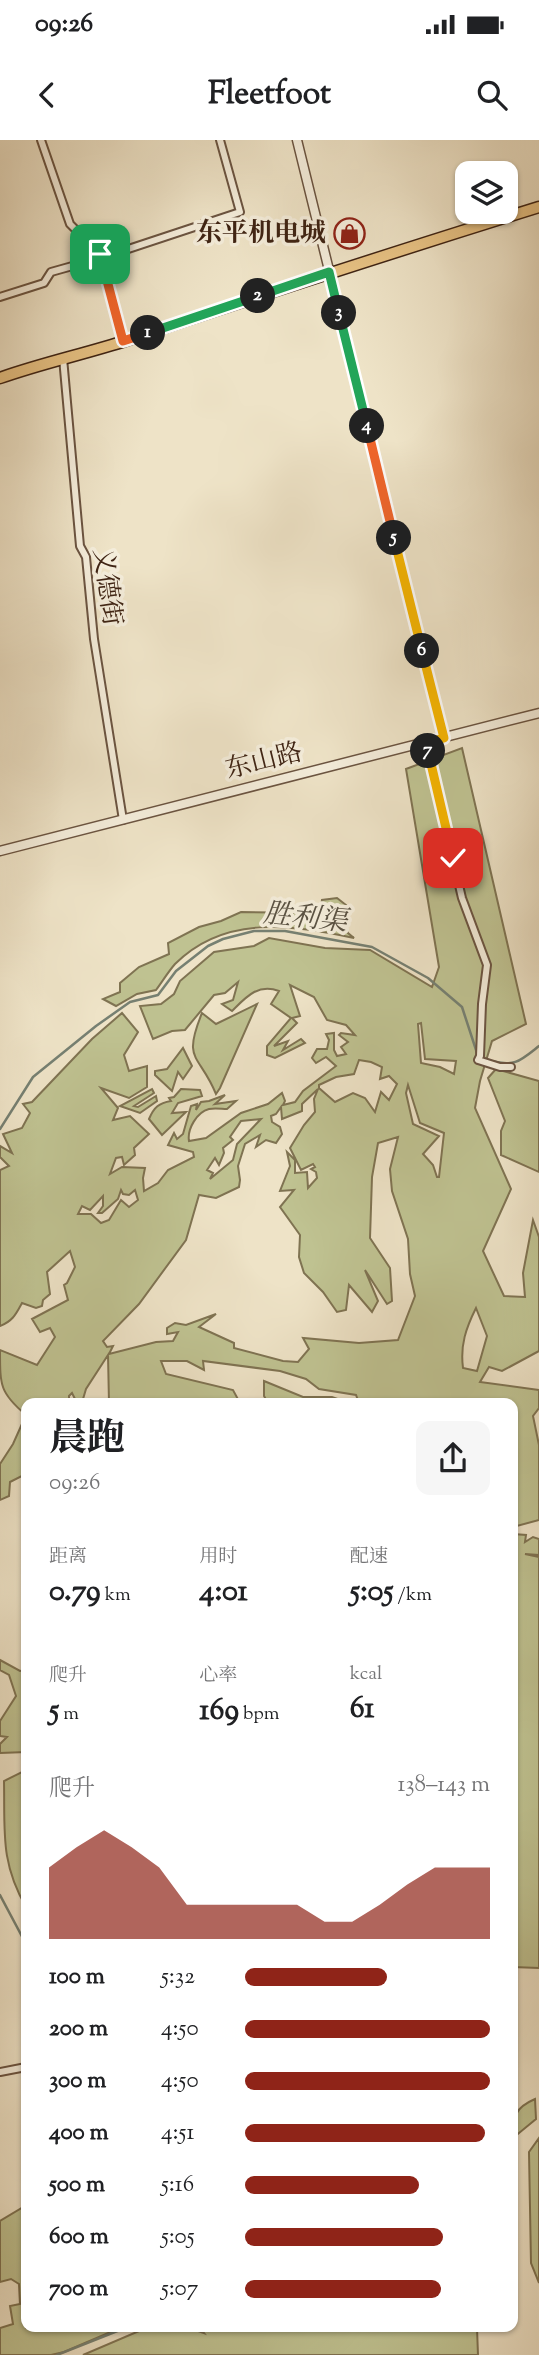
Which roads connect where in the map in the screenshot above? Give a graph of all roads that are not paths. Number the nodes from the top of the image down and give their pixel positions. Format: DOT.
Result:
graph roads {
  1 [pos="41,140"];
  2 [pos="220,140"];
  3 [pos="297,140"];
  4 [pos="539,208"];
  5 [pos="101,258"];
  6 [pos="329,272"];
  7 [pos="0,297"];
  8 [pos="123,341"];
  9 [pos="62,358"];
  10 [pos="0,378"];
  11 [pos="539,713"];
  12 [pos="444,738"];
  13 [pos="426,743"];
  14 [pos="123,820"];
  15 [pos="0,851"];
  16 [pos="510,1067"];
  17 [pos="21,2068"];
  18 [pos="0,2072"];
  1 -- 5 [label="street"];
  2 -- 5 [label="street"];
  3 -- 6 [label="street"];
  4 -- 6 [label="main road"];
  5 -- 7 [label="street"];
  5 -- 8 [label="street"];
  6 -- 8 [label="main road"];
  6 -- 12 [label="street"];
  8 -- 9 [label="main road"];
  9 -- 10 [label="main road"];
  9 -- 14 [label="street, 义德街"];
  11 -- 12 [label="street, 东山路"];
  12 -- 13 [label="street, 东山路"];
  13 -- 14 [label="street, 东山路"];
  13 -- 16 [label="street"];
  14 -- 15 [label="street, 东山路"];
  17 -- 18 [label="street"];
}
